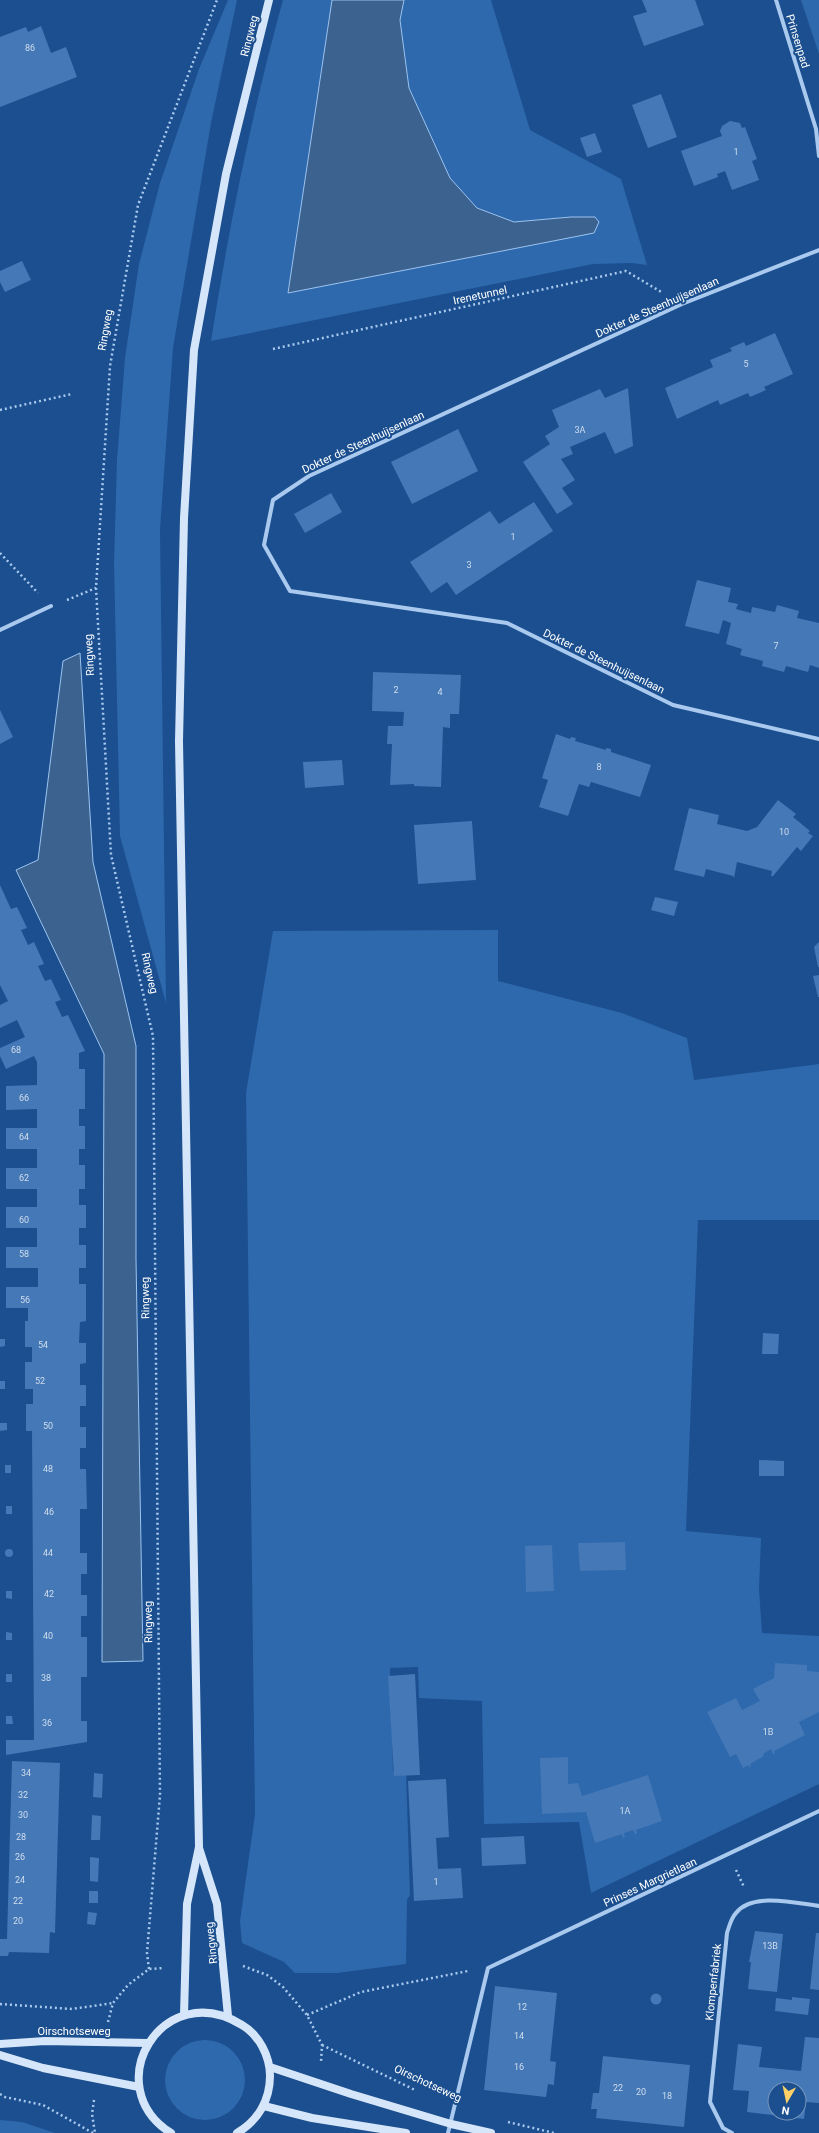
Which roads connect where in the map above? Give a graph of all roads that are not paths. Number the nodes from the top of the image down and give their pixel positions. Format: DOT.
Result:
graph roads {
  1 [pos="269,0"];
  2 [pos="776,0"];
  3 [pos="819,156"];
  4 [pos="819,250"];
  5 [pos="51,606"];
  6 [pos="0,630"];
  7 [pos="819,739"];
  8 [pos="819,1810"];
  9 [pos="199,1847"];
  10 [pos="819,1906"];
  11 [pos="184,2014"];
  12 [pos="228,2016"];
  13 [pos="148,2043"];
  14 [pos="0,2044"];
  15 [pos="0,2055"];
  16 [pos="270,2067"];
  17 [pos="139,2087"];
  18 [pos="264,2106"];
  19 [pos="451,2124"];
  20 [pos="171,2133"];
  21 [pos="237,2133"];
  22 [pos="406,2133"];
  23 [pos="448,2133"];
  24 [pos="491,2133"];
  25 [pos="732,2133"];
  1 -- 9 [label="main road, Ringweg"];
  2 -- 3 [label="street, Prinsenpad"];
  4 -- 7 [label="street, Dokter de Steenhuijsenlaan"];
  5 -- 6 [label="street"];
  8 -- 19 [label="street, Prinses Margrietlaan"];
  9 -- 11 [label="main road, Ringweg"];
  9 -- 12 [label="main road, Ringweg"];
  10 -- 25 [label="street, Klompenfabriek"];
  11 -- 12 [label="main road"];
  11 -- 13 [label="main road"];
  12 -- 16 [label="main road"];
  13 -- 14 [label="main road, Oirschotseweg"];
  13 -- 17 [label="main road"];
  15 -- 17 [label="main road"];
  16 -- 18 [label="main road"];
  16 -- 19 [label="main road"];
  17 -- 20 [label="main road"];
  18 -- 21 [label="main road"];
  18 -- 22 [label="main road"];
  19 -- 23 [label="street"];
  19 -- 24 [label="main road"];
}
